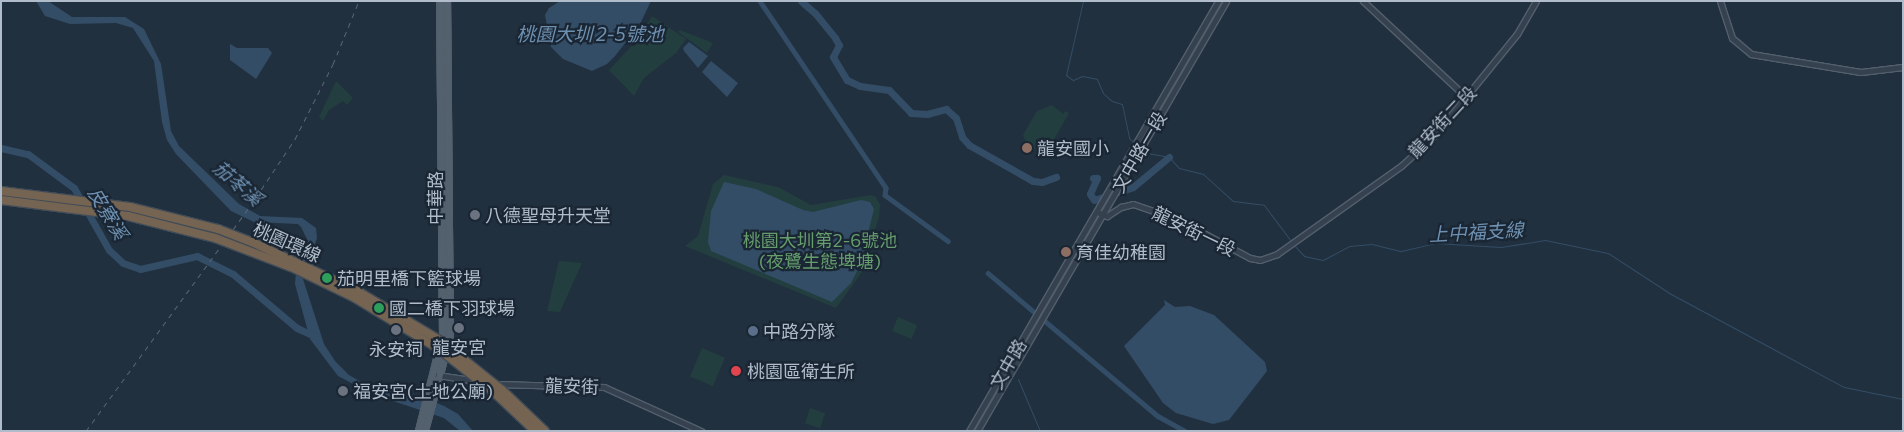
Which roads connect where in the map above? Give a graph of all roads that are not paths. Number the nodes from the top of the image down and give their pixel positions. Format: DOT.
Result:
graph roads {
  1 [pos="440,1"];
  2 [pos="447,1"];
  3 [pos="1218,1"];
  4 [pos="1226,1"];
  5 [pos="1363,1"];
  6 [pos="1536,1"];
  7 [pos="1720,1"];
  8 [pos="1188,52"];
  9 [pos="1194,56"];
  10 [pos="1903,66"];
  11 [pos="1466,97"];
  12 [pos="1,191"];
  13 [pos="1,200"];
  14 [pos="1098,210"];
  15 [pos="1102,216"];
  16 [pos="1290,245"];
  17 [pos="1047,297"];
  18 [pos="1053,302"];
  19 [pos="1015,359"];
  20 [pos="434,375"];
  21 [pos="442,376"];
  22 [pos="433,391"];
  23 [pos="426,418"];
  24 [pos="418,431"];
  25 [pos="425,431"];
  26 [pos="536,431"];
  27 [pos="546,431"];
  28 [pos="701,431"];
  29 [pos="969,431"];
  30 [pos="978,431"];
  1 -- 20 [label="main road, 中華路"];
  2 -- 21 [label="main road, 中華路"];
  3 -- 8 [label="street, 文中路一段"];
  4 -- 9 [label="street, 文中路一段"];
  5 -- 11 [label="street"];
  6 -- 11 [label="street, 龍安街二段"];
  7 -- 10 [label="street"];
  8 -- 9 [label="street"];
  8 -- 14 [label="street, 文中路一段"];
  9 -- 15 [label="street, 文中路一段"];
  11 -- 16 [label="street, 龍安街二段"];
  12 -- 27 [label="highway, 桃園環線, bridge"];
  13 -- 26 [label="highway, 桃園環線, bridge"];
  14 -- 15 [label="street"];
  14 -- 17 [label="street, 文中路一段"];
  15 -- 16 [label="street, 龍安街一段"];
  15 -- 18 [label="street, 文中路一段"];
  17 -- 19 [label="street, 文中路"];
  18 -- 19 [label="street, 文中路"];
  19 -- 29 [label="street, 文中路"];
  19 -- 30 [label="street, 文中路"];
  20 -- 21 [label="street, 龍安街"];
  20 -- 22 [label="main road, 中華路"];
  21 -- 22 [label="main road, 中華路"];
  21 -- 28 [label="street, 龍安街"];
  22 -- 23 [label="main road"];
  23 -- 24 [label="main road"];
  23 -- 25 [label="main road"];
}
